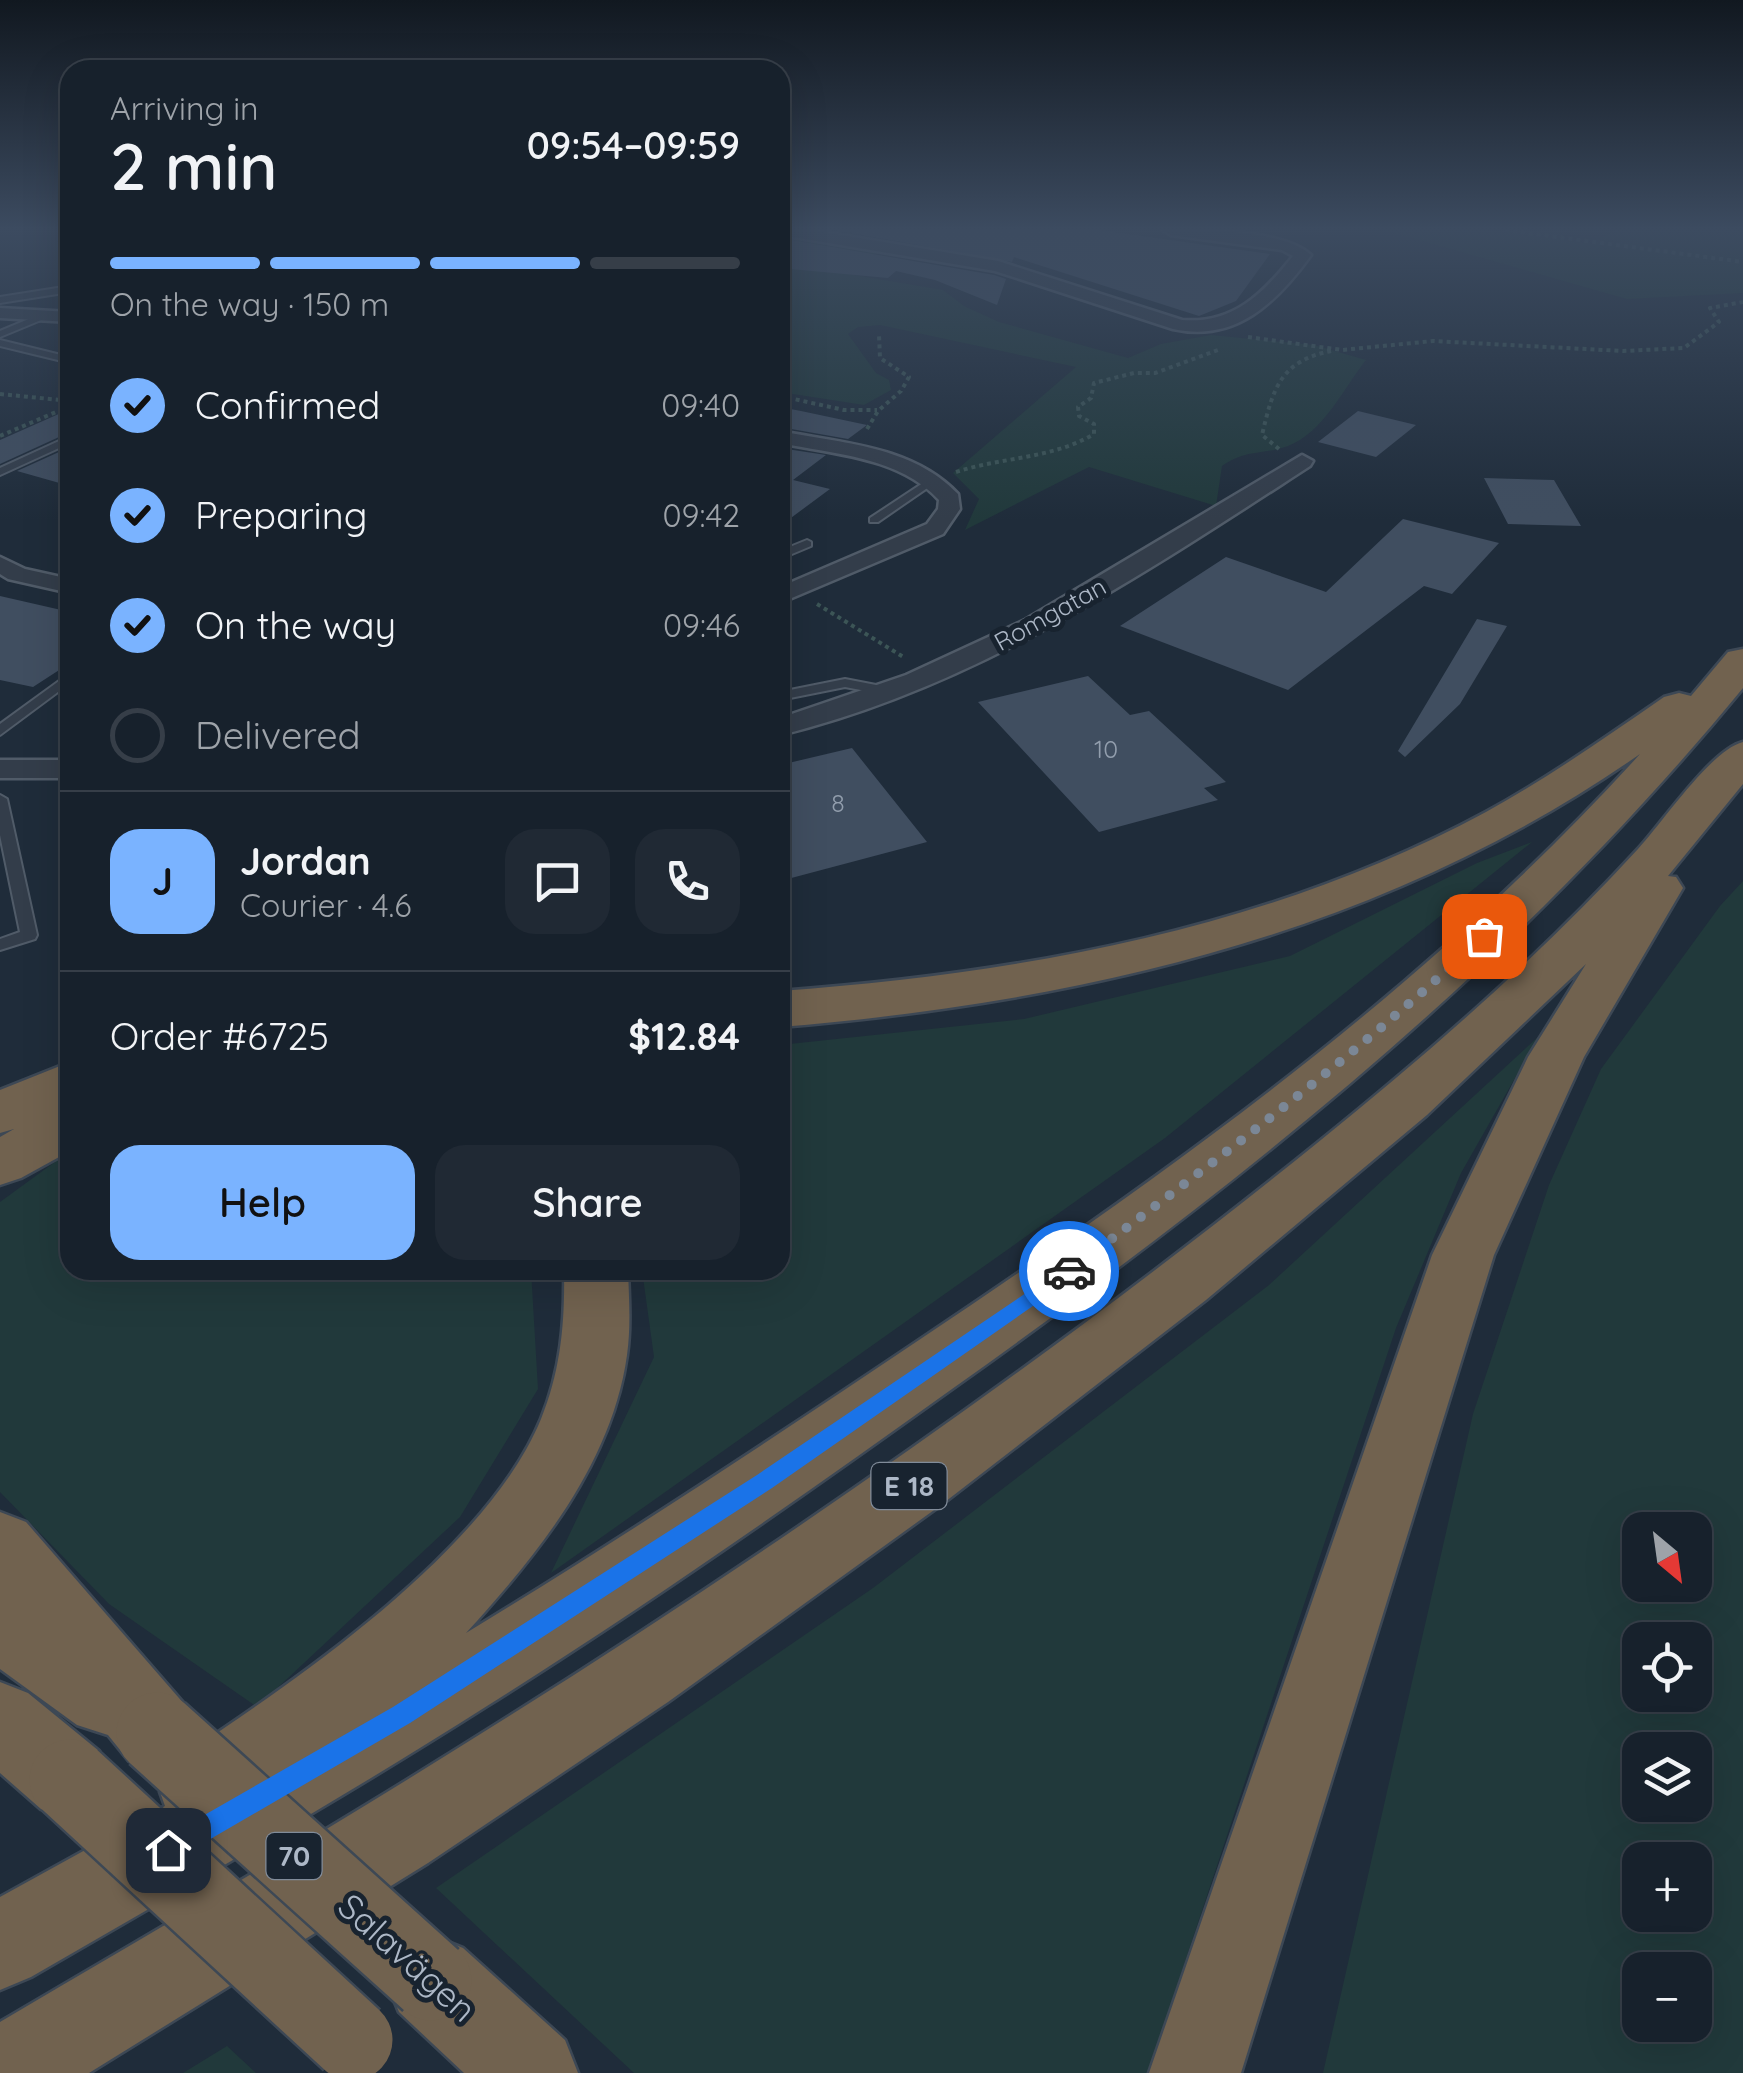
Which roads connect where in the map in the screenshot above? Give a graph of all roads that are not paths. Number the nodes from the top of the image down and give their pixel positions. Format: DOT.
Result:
graph roads {
  1 [pos="0,343"];
  2 [pos="58,357"];
  3 [pos="790,439"];
  4 [pos="60,444"];
  5 [pos="1302,461"];
  6 [pos="0,472"];
  7 [pos="932,480"];
  8 [pos="874,520"];
  9 [pos="807,544"];
  10 [pos="790,551"];
  11 [pos="0,564"];
  12 [pos="60,584"];
  13 [pos="790,592"];
  14 [pos="1743,661"];
  15 [pos="60,685"];
  16 [pos="790,694"];
  17 [pos="884,695"];
  18 [pos="790,725"];
  19 [pos="0,731"];
  20 [pos="60,765"];
  21 [pos="1733,768"];
  22 [pos="2,772"];
  23 [pos="0,799"];
  24 [pos="0,945"];
  25 [pos="790,1008"];
  26 [pos="60,1086"];
  27 [pos="0,1113"];
  28 [pos="60,1130"];
  29 [pos="0,1164"];
  30 [pos="596,1280"];
  31 [pos="0,1545"];
  32 [pos="0,1620"];
  33 [pos="0,1721"];
  34 [pos="157,1733"];
  35 [pos="0,1927"];
  36 [pos="0,1946"];
  37 [pos="368,2056"];
  38 [pos="3,2073"];
  39 [pos="532,2073"];
  40 [pos="1195,2073"];
  1 -- 2 [label="lane"];
  3 -- 7 [label="street"];
  4 -- 6 [label="lane"];
  5 -- 17 [label="street, Romgatan"];
  7 -- 8 [label="lane"];
  7 -- 13 [label="street"];
  9 -- 10 [label="lane"];
  11 -- 12 [label="street"];
  14 -- 25 [label="highway"];
  14 -- 36 [label="highway"];
  15 -- 19 [label="lane"];
  16 -- 17 [label="lane"];
  17 -- 18 [label="street, Romgatan"];
  20 -- 22 [label="street"];
  21 -- 38 [label="highway, E 18"];
  21 -- 40 [label="highway"];
  23 -- 24 [label="lane"];
  26 -- 27 [label="highway"];
  28 -- 29 [label="highway"];
  30 -- 35 [label="highway"];
  31 -- 34 [label="highway"];
  32 -- 34 [label="highway, Salavägen / 70"];
  33 -- 37 [label="highway, bridge"];
  34 -- 39 [label="highway, Salavägen / 70, bridge"];
}
